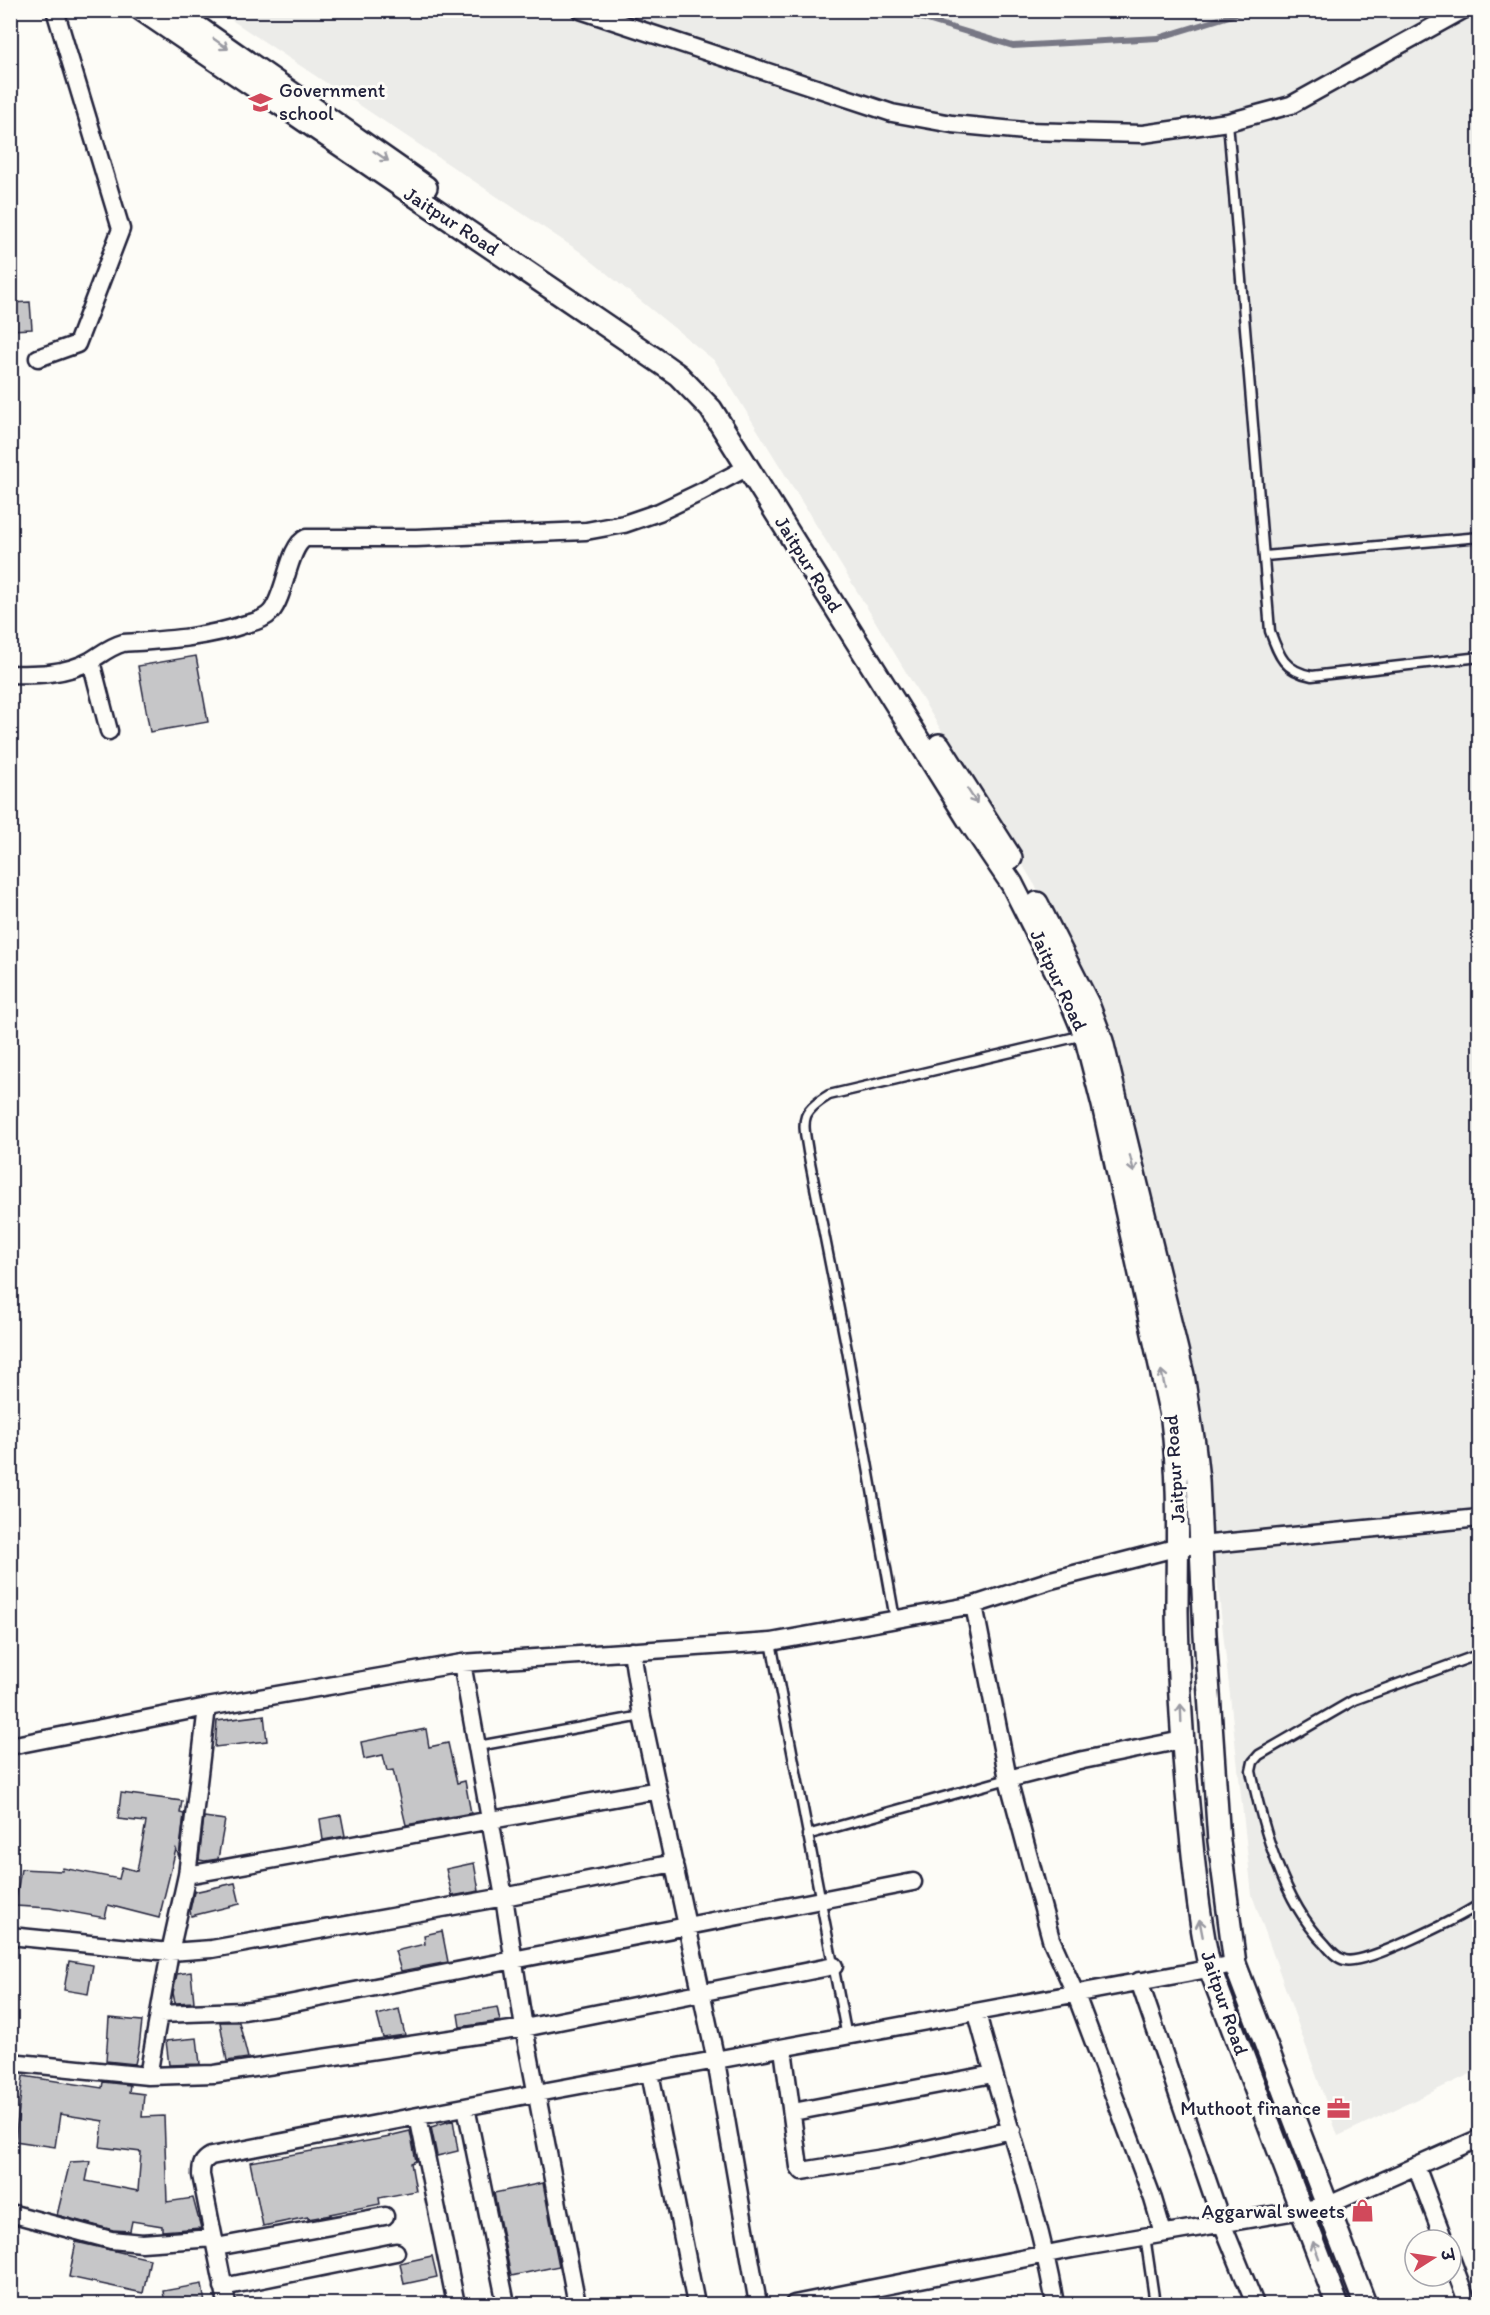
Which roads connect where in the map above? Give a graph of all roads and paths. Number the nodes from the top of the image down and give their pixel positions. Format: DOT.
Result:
graph roads {
  1 [pos="55,10"];
  2 [pos="142,10"];
  3 [pos="173,10"];
  4 [pos="580,10"];
  5 [pos="1463,10"];
  6 [pos="1228,122"];
  7 [pos="38,358"];
  8 [pos="748,467"];
  9 [pos="1479,537"];
  10 [pos="1265,556"];
  11 [pos="1479,657"];
  12 [pos="91,660"];
  13 [pos="10,674"];
  14 [pos="109,732"];
  15 [pos="1085,1035"];
  16 [pos="1479,1518"];
  17 [pos="1202,1544"];
  18 [pos="1179,1547"];
  19 [pos="974,1605"];
  20 [pos="895,1619"];
  21 [pos="771,1642"];
  22 [pos="632,1651"];
  23 [pos="1479,1654"];
  24 [pos="462,1663"];
  25 [pos="207,1707"];
  26 [pos="642,1716"];
  27 [pos="1182,1740"];
  28 [pos="10,1746"];
  29 [pos="478,1746"];
  30 [pos="1008,1779"];
  31 [pos="658,1790"];
  32 [pos="489,1819"];
  33 [pos="807,1835"];
  34 [pos="674,1863"];
  35 [pos="187,1875"];
  36 [pos="913,1882"];
  37 [pos="504,1897"];
  38 [pos="821,1900"];
  39 [pos="1479,1904"];
  40 [pos="687,1928"];
  41 [pos="10,1936"];
  42 [pos="170,1952"];
  43 [pos="514,1960"];
  44 [pos="1235,1964"];
  45 [pos="834,1966"];
  46 [pos="1210,1969"];
  47 [pos="1139,1981"];
  48 [pos="701,1992"];
  49 [pos="1076,1995"];
  50 [pos="977,2013"];
  51 [pos="159,2014"];
  52 [pos="524,2028"];
  53 [pos="847,2037"];
  54 [pos="783,2049"];
  55 [pos="716,2061"];
  56 [pos="10,2062"];
  57 [pos="650,2073"];
  58 [pos="993,2074"];
  59 [pos="148,2076"];
  60 [pos="537,2093"];
  61 [pos="466,2108"];
  62 [pos="793,2112"];
  63 [pos="418,2116"];
  64 [pos="1012,2130"];
  65 [pos="1479,2138"];
  66 [pos="1416,2166"];
  67 [pos="1326,2206"];
  68 [pos="1302,2211"];
  69 [pos="10,2213"];
  70 [pos="385,2216"];
  71 [pos="1222,2223"];
  72 [pos="1439,2228"];
  73 [pos="1163,2233"];
  74 [pos="1145,2236"];
  75 [pos="215,2242"];
  76 [pos="396,2252"];
  77 [pos="1047,2254"];
  78 [pos="223,2287"];
  79 [pos="1462,2288"];
  80 [pos="227,2304"];
  81 [pos="456,2304"];
  82 [pos="506,2304"];
  83 [pos="577,2304"];
  84 [pos="696,2304"];
  85 [pos="758,2304"];
  86 [pos="794,2304"];
  87 [pos="1055,2304"];
  88 [pos="1155,2304"];
  89 [pos="1255,2304"];
  90 [pos="1336,2304"];
  91 [pos="1365,2304"];
  92 [pos="1468,2304"];
  1 -- 7 [label="street"];
  2 -- 8 [label="street, Jaitpur Road"];
  3 -- 17 [label="street, Jaitpur Road, one-way"];
  4 -- 6 [label="street"];
  5 -- 6 [label="street"];
  6 -- 10 [label="lane"];
  8 -- 12 [label="street"];
  8 -- 15 [label="street, Jaitpur Road"];
  9 -- 10 [label="lane"];
  10 -- 11 [label="lane"];
  12 -- 13 [label="street"];
  12 -- 14 [label="street"];
  18 -- 15 [label="street, Jaitpur Road, one-way"];
  15 -- 20 [label="lane"];
  16 -- 17 [label="street"];
  17 -- 18 [label="street"];
  17 -- 44 [label="street, Jaitpur Road"];
  18 -- 19 [label="street"];
  27 -- 18 [label="street, Jaitpur Road, one-way"];
  19 -- 20 [label="street"];
  19 -- 30 [label="street"];
  20 -- 21 [label="street"];
  21 -- 22 [label="street"];
  21 -- 33 [label="lane"];
  22 -- 24 [label="street"];
  22 -- 26 [label="street"];
  23 -- 39 [label="lane"];
  24 -- 25 [label="street"];
  24 -- 29 [label="street"];
  25 -- 28 [label="street"];
  25 -- 35 [label="street"];
  26 -- 29 [label="lane"];
  26 -- 31 [label="street"];
  27 -- 30 [label="street"];
  46 -- 27 [label="street, Jaitpur Road, one-way"];
  29 -- 32 [label="street"];
  30 -- 33 [label="lane"];
  30 -- 49 [label="street"];
  31 -- 32 [label="street"];
  31 -- 34 [label="street"];
  32 -- 35 [label="street"];
  32 -- 37 [label="street"];
  33 -- 38 [label="lane"];
  34 -- 37 [label="street"];
  34 -- 40 [label="street"];
  35 -- 42 [label="street"];
  36 -- 38 [label="street"];
  37 -- 42 [label="street"];
  37 -- 43 [label="street"];
  38 -- 40 [label="street"];
  38 -- 45 [label="lane"];
  40 -- 43 [label="street"];
  40 -- 48 [label="street"];
  41 -- 42 [label="street"];
  42 -- 51 [label="street"];
  43 -- 51 [label="street"];
  43 -- 52 [label="street"];
  44 -- 46 [label="street"];
  44 -- 67 [label="street, Jaitpur Road"];
  45 -- 48 [label="street"];
  45 -- 53 [label="lane"];
  46 -- 47 [label="street"];
  46 -- 68 [label="street, Jaitpur Road"];
  47 -- 49 [label="street"];
  47 -- 71 [label="street"];
  48 -- 52 [label="street"];
  48 -- 55 [label="street"];
  49 -- 50 [label="street"];
  49 -- 73 [label="street"];
  50 -- 53 [label="street"];
  50 -- 58 [label="street"];
  51 -- 59 [label="street"];
  52 -- 59 [label="street"];
  52 -- 60 [label="street"];
  53 -- 54 [label="street"];
  54 -- 55 [label="street"];
  54 -- 62 [label="street"];
  55 -- 57 [label="street"];
  55 -- 85 [label="street"];
  56 -- 59 [label="street"];
  57 -- 60 [label="street"];
  57 -- 84 [label="street"];
  58 -- 62 [label="street"];
  58 -- 64 [label="street"];
  60 -- 61 [label="street"];
  60 -- 83 [label="street"];
  61 -- 63 [label="street"];
  61 -- 82 [label="street"];
  62 -- 64 [label="street"];
  63 -- 75 [label="street"];
  63 -- 81 [label="street"];
  64 -- 77 [label="street"];
  65 -- 66 [label="street"];
  66 -- 67 [label="street"];
  66 -- 72 [label="street"];
  67 -- 68 [label="street"];
  67 -- 91 [label="street, Jaitpur Road"];
  68 -- 71 [label="street"];
  90 -- 68 [label="street, Jaitpur Road, one-way"];
  69 -- 75 [label="street"];
  70 -- 75 [label="street"];
  71 -- 73 [label="street"];
  71 -- 89 [label="street"];
  73 -- 74 [label="street"];
  74 -- 77 [label="street"];
  74 -- 88 [label="lane"];
  75 -- 78 [label="street"];
  76 -- 78 [label="street"];
  77 -- 86 [label="street"];
  77 -- 87 [label="street"];
  78 -- 80 [label="street"];
  79 -- 92 [label="street"];
}
